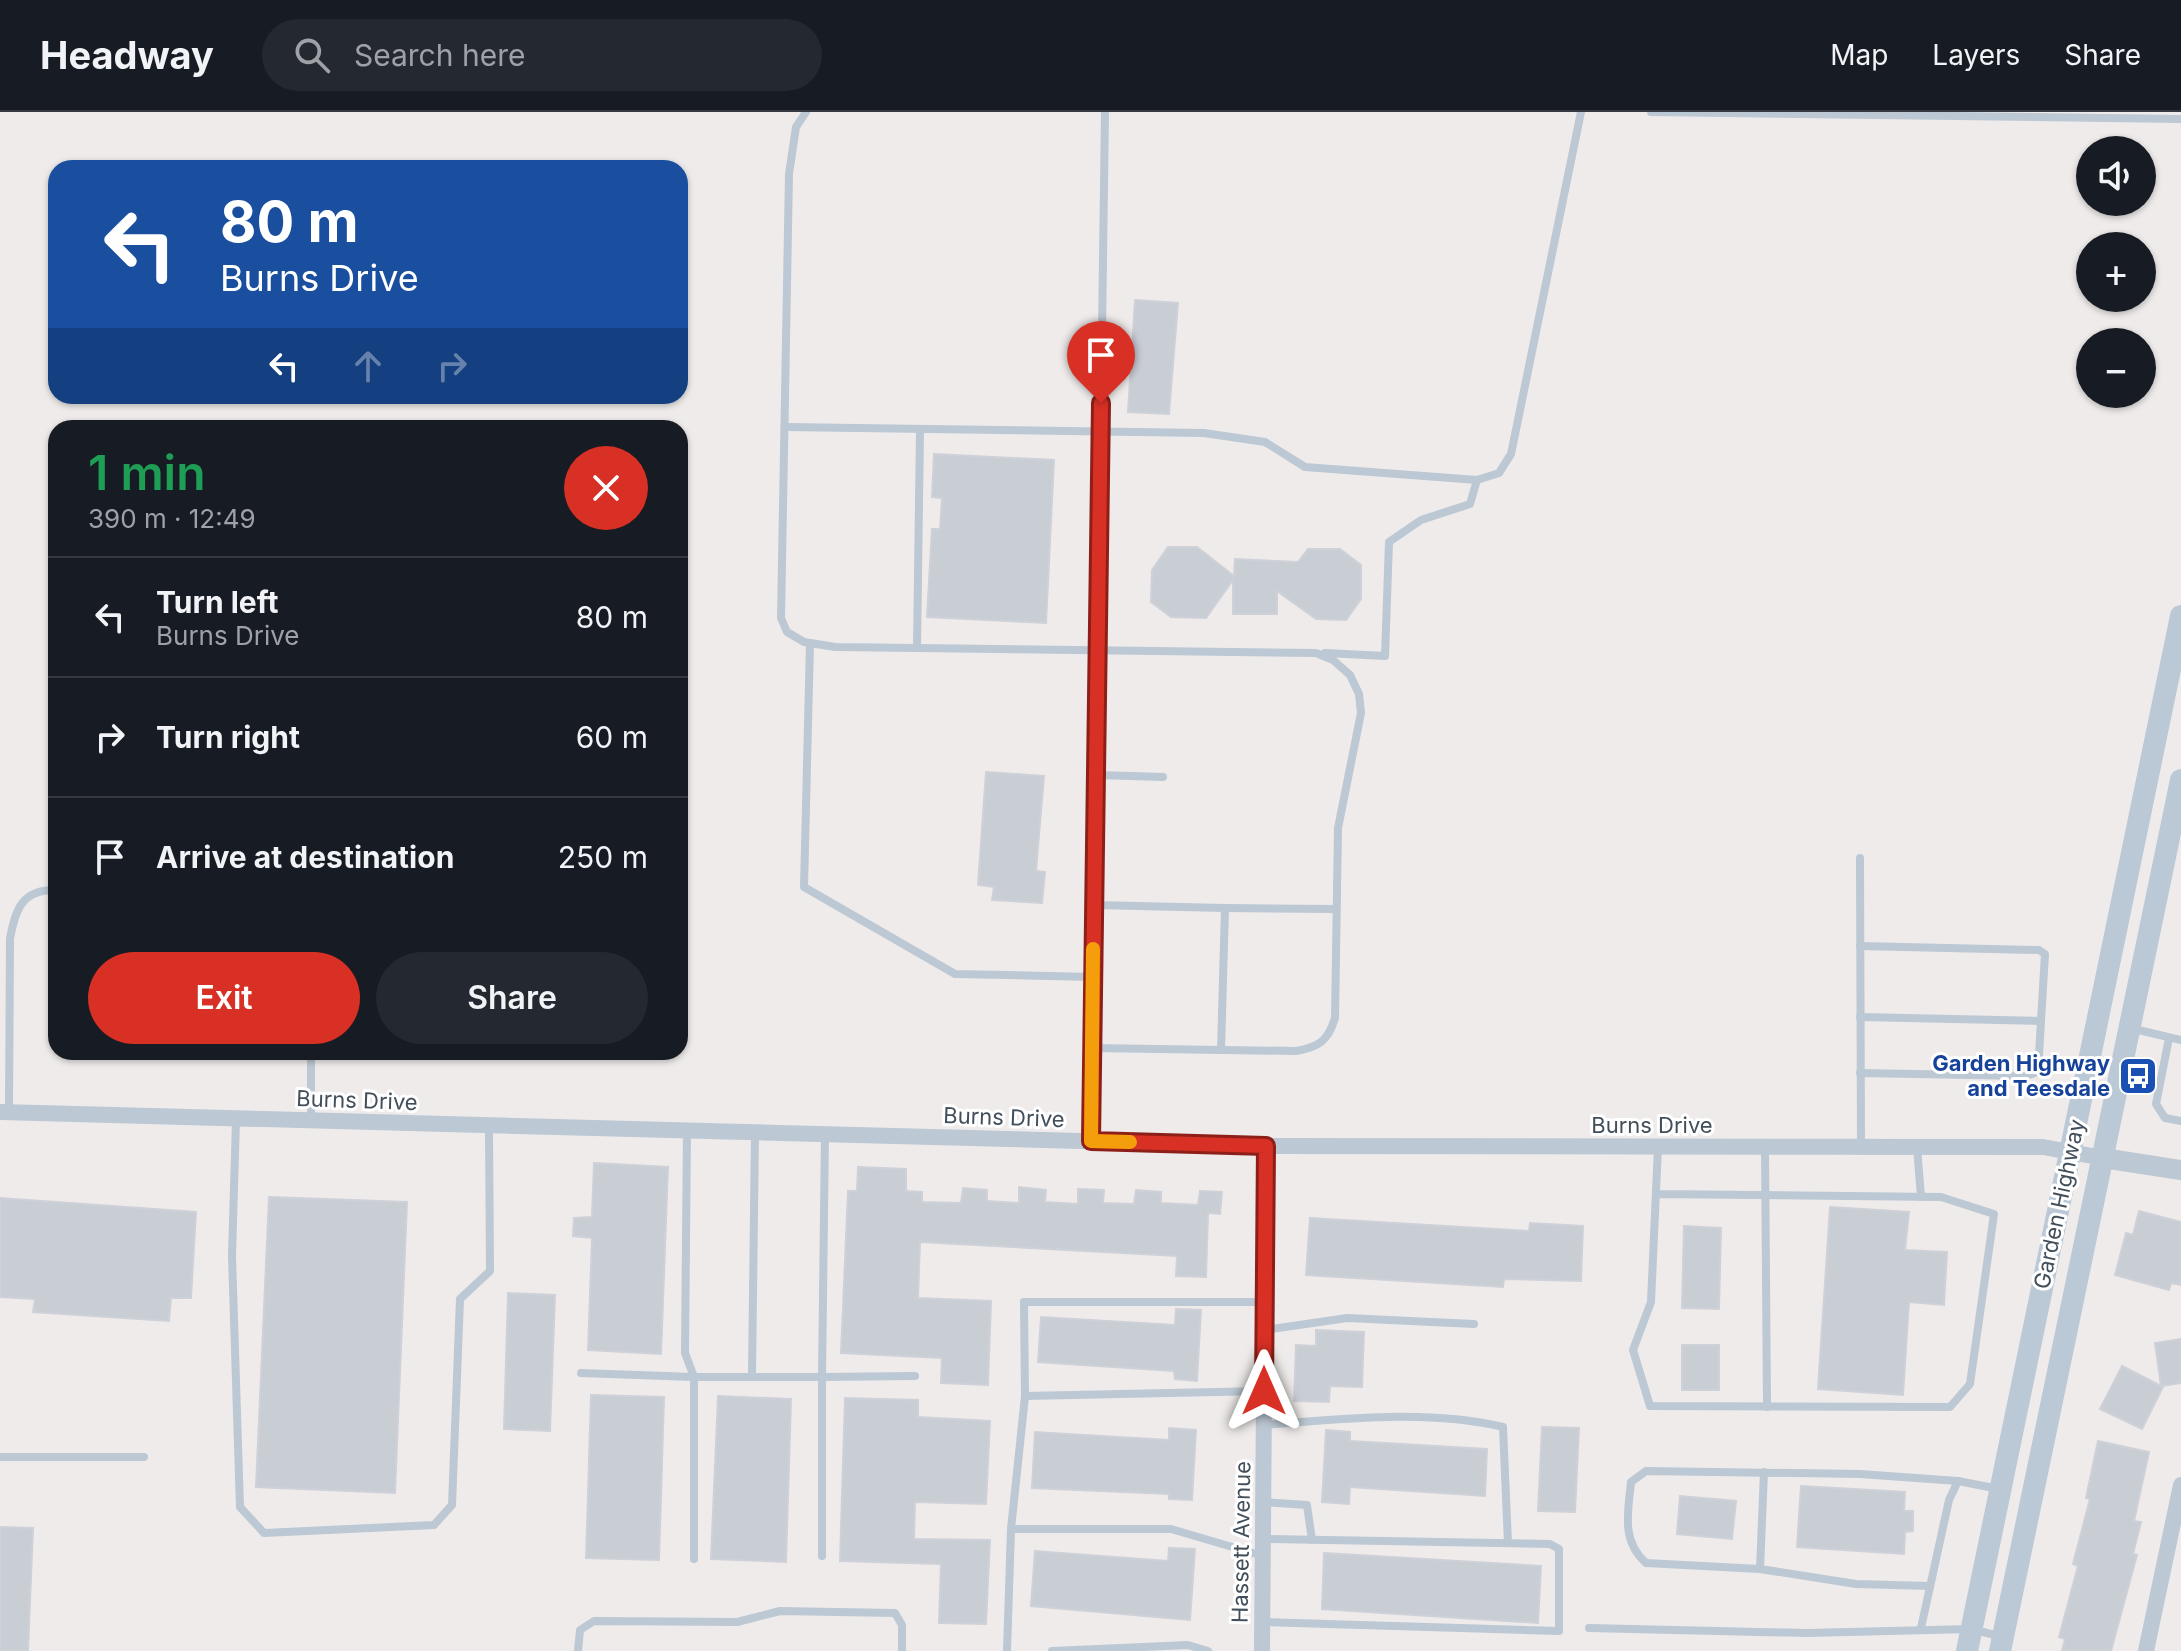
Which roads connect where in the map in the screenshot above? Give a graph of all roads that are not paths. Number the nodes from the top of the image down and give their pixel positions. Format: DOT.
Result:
graph roads {
  1 [pos="806,112"];
  2 [pos="1105,112"];
  3 [pos="1581,112"];
  4 [pos="1651,112"];
  5 [pos="2180,117"];
  6 [pos="785,427"];
  7 [pos="920,430"];
  8 [pos="1100,433"];
  9 [pos="1477,480"];
  10 [pos="2181,616"];
  11 [pos="810,643"];
  12 [pos="917,648"];
  13 [pos="1097,651"];
  14 [pos="1316,653"];
  15 [pos="1096,775"];
  16 [pos="1163,777"];
  17 [pos="2181,780"];
  18 [pos="1860,858"];
  19 [pos="48,890"];
  20 [pos="1094,905"];
  21 [pos="1225,908"];
  22 [pos="1336,909"];
  23 [pos="1860,946"];
  24 [pos="1093,977"];
  25 [pos="1860,1017"];
  26 [pos="2041,1021"];
  27 [pos="2129,1028"];
  28 [pos="2169,1038"];
  29 [pos="2181,1040"];
  30 [pos="1092,1048"];
  31 [pos="1221,1050"];
  32 [pos="311,1060"];
  33 [pos="1860,1073"];
  34 [pos="4,1112"];
  35 [pos="236,1119"];
  36 [pos="311,1121"];
  37 [pos="2181,1121"];
  38 [pos="489,1126"];
  39 [pos="687,1131"];
  40 [pos="755,1133"];
  41 [pos="825,1134"];
  42 [pos="1091,1141"];
  43 [pos="1266,1146"];
  44 [pos="1658,1147"];
  45 [pos="1765,1147"];
  46 [pos="1861,1147"];
  47 [pos="1917,1147"];
  48 [pos="2071,1152"];
  49 [pos="2103,1158"];
  50 [pos="2181,1170"];
  51 [pos="1656,1194"];
  52 [pos="1766,1195"];
  53 [pos="1921,1197"];
  54 [pos="1265,1302"];
  55 [pos="1474,1324"];
  56 [pos="1265,1330"];
  57 [pos="581,1373"];
  58 [pos="752,1375"];
  59 [pos="915,1376"];
  60 [pos="694,1377"];
  61 [pos="822,1377"];
  62 [pos="1264,1391"];
  63 [pos="1025,1396"];
  64 [pos="1767,1407"];
  65 [pos="1264,1425"];
  66 [pos="0,1457"];
  67 [pos="144,1457"];
  68 [pos="1764,1472"];
  69 [pos="1958,1481"];
  70 [pos="2181,1485"];
  71 [pos="2000,1489"];
  72 [pos="1263,1502"];
  73 [pos="1011,1529"];
  74 [pos="1312,1540"];
  75 [pos="1508,1543"];
  76 [pos="1263,1548"];
  77 [pos="822,1556"];
  78 [pos="694,1559"];
  79 [pos="1760,1569"];
  80 [pos="1930,1586"];
  81 [pos="1262,1622"];
  82 [pos="1589,1628"];
  83 [pos="1921,1628"];
  84 [pos="1969,1640"];
  85 [pos="2002,1644"];
  86 [pos="578,1651"];
  87 [pos="902,1651"];
  88 [pos="1007,1651"];
  89 [pos="1052,1651"];
  90 [pos="1208,1651"];
  91 [pos="1262,1651"];
  92 [pos="2146,1651"];
  1 -- 6 [label="lane"];
  2 -- 8 [label="lane"];
  3 -- 9 [label="lane"];
  4 -- 5 [label="lane"];
  6 -- 7 [label="lane"];
  6 -- 11 [label="lane"];
  7 -- 8 [label="lane"];
  7 -- 12 [label="lane"];
  8 -- 9 [label="lane"];
  8 -- 13 [label="lane"];
  9 -- 14 [label="lane"];
  10 -- 48 [label="main road, Garden Highway"];
  11 -- 12 [label="lane"];
  11 -- 24 [label="lane"];
  12 -- 13 [label="lane"];
  13 -- 14 [label="lane"];
  13 -- 15 [label="lane"];
  14 -- 22 [label="lane"];
  15 -- 16 [label="lane"];
  15 -- 20 [label="lane"];
  17 -- 27 [label="main road, Garden Highway"];
  18 -- 23 [label="lane"];
  19 -- 34 [label="lane"];
  20 -- 21 [label="lane"];
  20 -- 24 [label="lane"];
  21 -- 22 [label="lane"];
  21 -- 31 [label="lane"];
  22 -- 31 [label="lane"];
  23 -- 25 [label="lane"];
  23 -- 26 [label="lane"];
  24 -- 30 [label="lane"];
  25 -- 26 [label="lane"];
  25 -- 33 [label="lane"];
  26 -- 33 [label="lane"];
  27 -- 28 [label="lane"];
  27 -- 49 [label="main road, Garden Highway"];
  28 -- 29 [label="lane"];
  28 -- 37 [label="lane"];
  30 -- 31 [label="lane"];
  30 -- 42 [label="lane"];
  32 -- 36 [label="lane"];
  33 -- 46 [label="lane"];
  34 -- 35 [label="street, Burns Drive"];
  35 -- 36 [label="street, Burns Drive"];
  35 -- 38 [label="lane"];
  36 -- 38 [label="street, Burns Drive"];
  38 -- 39 [label="street, Burns Drive"];
  39 -- 40 [label="street, Burns Drive"];
  39 -- 60 [label="lane"];
  40 -- 41 [label="street, Burns Drive"];
  40 -- 58 [label="lane"];
  41 -- 42 [label="street, Burns Drive"];
  41 -- 61 [label="lane"];
  42 -- 43 [label="street, Burns Drive"];
  43 -- 44 [label="street, Burns Drive"];
  43 -- 54 [label="street, Hassett Avenue"];
  44 -- 45 [label="street, Burns Drive"];
  44 -- 51 [label="lane"];
  45 -- 46 [label="street, Burns Drive"];
  45 -- 52 [label="lane"];
  46 -- 47 [label="street, Burns Drive"];
  47 -- 48 [label="street, Burns Drive"];
  47 -- 53 [label="lane"];
  48 -- 49 [label="street, Burns Drive"];
  48 -- 71 [label="main road, Garden Highway"];
  49 -- 50 [label="street"];
  49 -- 85 [label="main road, Garden Highway"];
  51 -- 52 [label="lane"];
  51 -- 64 [label="lane"];
  52 -- 53 [label="lane"];
  52 -- 64 [label="lane"];
  53 -- 64 [label="lane"];
  54 -- 56 [label="street, Hassett Avenue"];
  54 -- 63 [label="lane"];
  55 -- 56 [label="lane"];
  56 -- 62 [label="street, Hassett Avenue"];
  57 -- 60 [label="lane"];
  58 -- 60 [label="lane"];
  58 -- 61 [label="lane"];
  59 -- 61 [label="lane"];
  60 -- 78 [label="lane"];
  61 -- 77 [label="lane"];
  62 -- 63 [label="lane"];
  62 -- 65 [label="street, Hassett Avenue"];
  63 -- 73 [label="lane"];
  65 -- 72 [label="street, Hassett Avenue"];
  65 -- 75 [label="lane"];
  66 -- 67 [label="lane"];
  68 -- 69 [label="lane"];
  68 -- 79 [label="lane"];
  68 -- 79 [label="lane"];
  69 -- 71 [label="lane"];
  69 -- 80 [label="lane"];
  70 -- 92 [label="street"];
  71 -- 84 [label="main road, Garden Highway"];
  72 -- 74 [label="lane"];
  72 -- 76 [label="street, Hassett Avenue"];
  73 -- 76 [label="lane"];
  73 -- 88 [label="lane"];
  74 -- 75 [label="lane"];
  74 -- 76 [label="lane"];
  75 -- 81 [label="lane"];
  76 -- 81 [label="street, Hassett Avenue"];
  79 -- 80 [label="lane"];
  80 -- 83 [label="lane"];
  81 -- 91 [label="street, Hassett Avenue"];
  82 -- 83 [label="lane"];
  83 -- 84 [label="lane"];
  84 -- 85 [label="lane"];
  86 -- 87 [label="lane"];
  89 -- 90 [label="lane"];
}
